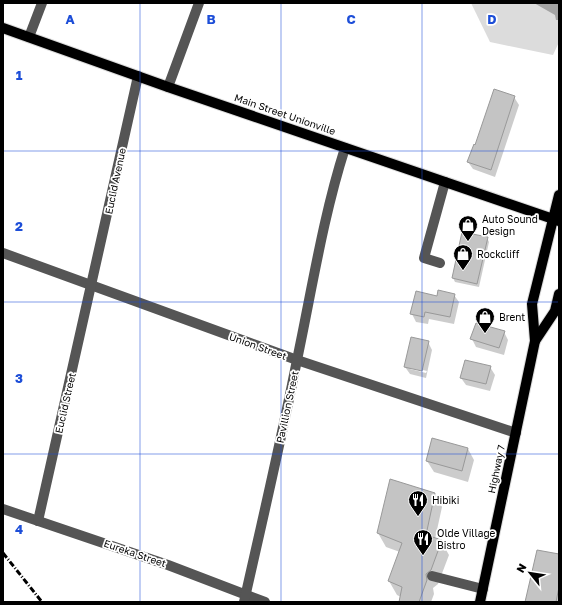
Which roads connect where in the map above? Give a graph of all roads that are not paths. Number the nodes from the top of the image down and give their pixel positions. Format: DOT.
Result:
graph roads {
  1 [pos="42,3"];
  2 [pos="199,3"];
  3 [pos="3,28"];
  4 [pos="29,37"];
  5 [pos="138,76"];
  6 [pos="168,87"];
  7 [pos="345,148"];
  8 [pos="445,182"];
  9 [pos="559,195"];
  10 [pos="556,220"];
  11 [pos="3,253"];
  12 [pos="440,263"];
  13 [pos="92,285"];
  14 [pos="559,294"];
  15 [pos="535,341"];
  16 [pos="297,360"];
  17 [pos="516,433"];
  18 [pos="3,509"];
  19 [pos="38,521"];
  20 [pos="432,576"];
  21 [pos="483,589"];
  22 [pos="245,599"];
  23 [pos="265,602"];
  24 [pos="480,602"];
  1 -- 4 [label="street"];
  2 -- 6 [label="street"];
  3 -- 4 [label="main road, Main Street Unionville"];
  4 -- 5 [label="main road, Main Street Unionville"];
  5 -- 6 [label="main road, Main Street Unionville"];
  5 -- 13 [label="street, Euclid Avenue"];
  6 -- 7 [label="main road, Main Street Unionville"];
  7 -- 8 [label="main road, Main Street Unionville"];
  7 -- 16 [label="street, Pavillion Street"];
  8 -- 10 [label="main road, Main Street Unionville"];
  8 -- 12 [label="street"];
  9 -- 10 [label="main road, Highway 7"];
  10 -- 15 [label="main road, Highway 7"];
  11 -- 13 [label="street, Union Street"];
  13 -- 16 [label="street, Union Street"];
  13 -- 19 [label="street, Euclid Street"];
  14 -- 15 [label="main road, Highway 7"];
  15 -- 17 [label="main road, Highway 7"];
  16 -- 17 [label="street, Union Street"];
  16 -- 22 [label="street, Pavillion Street"];
  17 -- 21 [label="main road, Highway 7"];
  18 -- 19 [label="street, Eureka Street"];
  19 -- 22 [label="street, Eureka Street"];
  20 -- 21 [label="street"];
  21 -- 24 [label="main road, Highway 7"];
  22 -- 23 [label="street, Eureka Street"];
}
